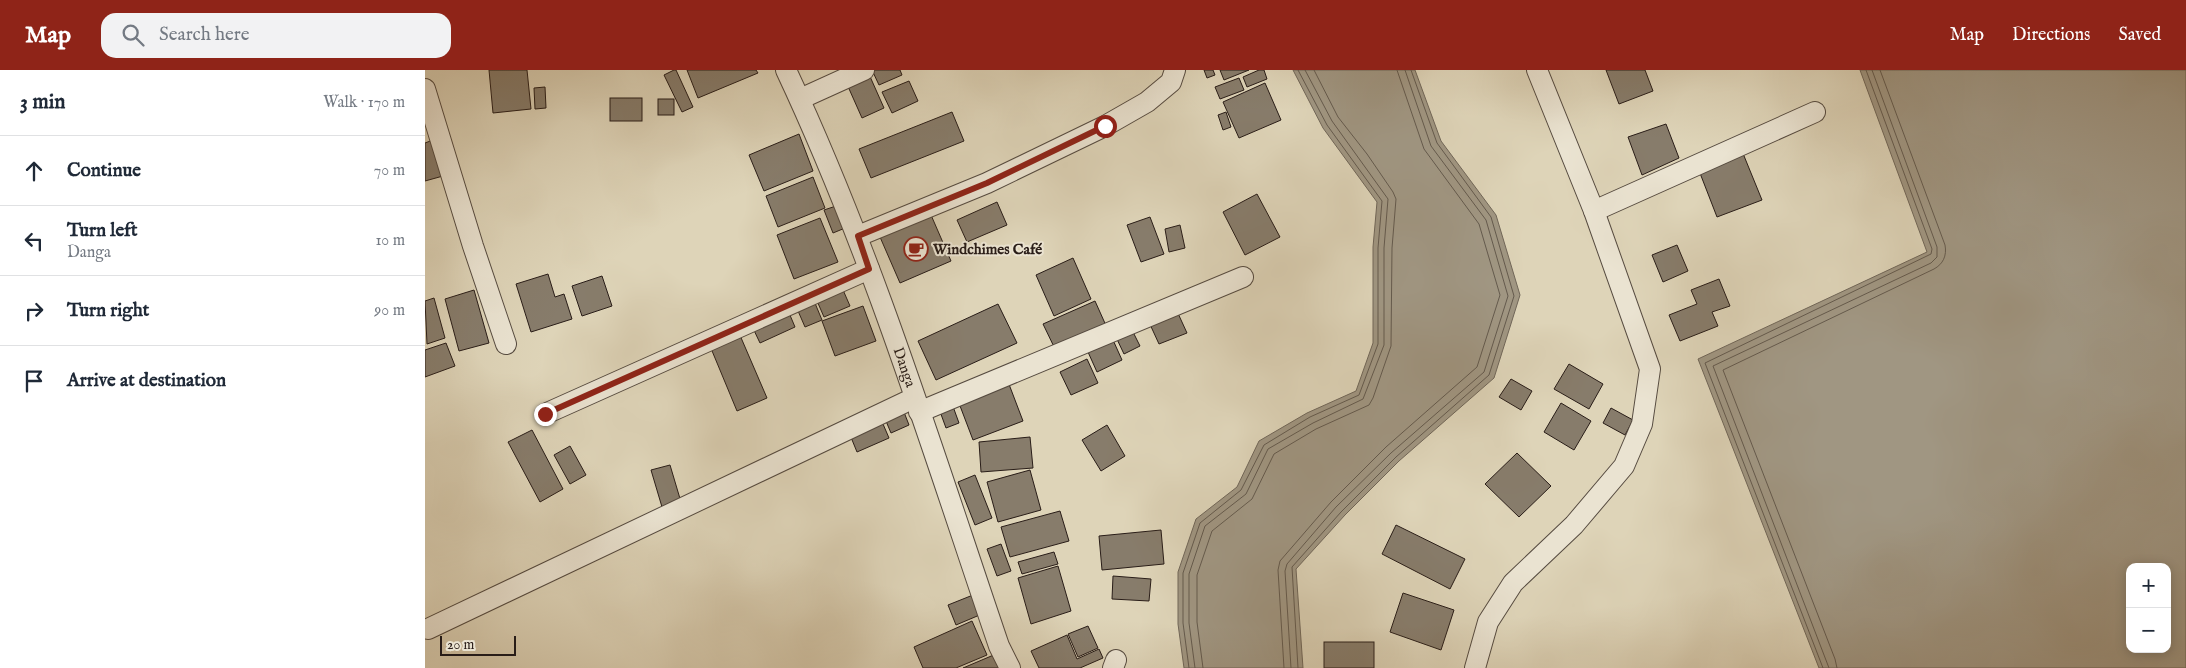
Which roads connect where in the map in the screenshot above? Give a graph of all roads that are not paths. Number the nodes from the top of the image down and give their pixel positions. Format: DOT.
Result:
graph roads {
  1 [pos="786,70"];
  2 [pos="864,70"];
  3 [pos="1175,70"];
  4 [pos="1537,70"];
  5 [pos="425,88"];
  6 [pos="800,99"];
  7 [pos="1815,112"];
  8 [pos="1594,211"];
  9 [pos="858,236"];
  10 [pos="869,269"];
  11 [pos="1243,277"];
  12 [pos="505,344"];
  13 [pos="916,405"];
  14 [pos="545,414"];
  15 [pos="428,628"];
  16 [pos="1010,668"];
  17 [pos="1475,668"];
  1 -- 6 [label="street, Danga"];
  2 -- 6 [label="street"];
  3 -- 9 [label="street"];
  4 -- 8 [label="street"];
  5 -- 12 [label="street"];
  6 -- 9 [label="street, Danga"];
  7 -- 8 [label="street"];
  8 -- 17 [label="street"];
  9 -- 10 [label="street, Danga"];
  10 -- 13 [label="street, Danga"];
  10 -- 14 [label="street"];
  11 -- 13 [label="street"];
  13 -- 15 [label="street"];
  13 -- 16 [label="street, Danga"];
}
